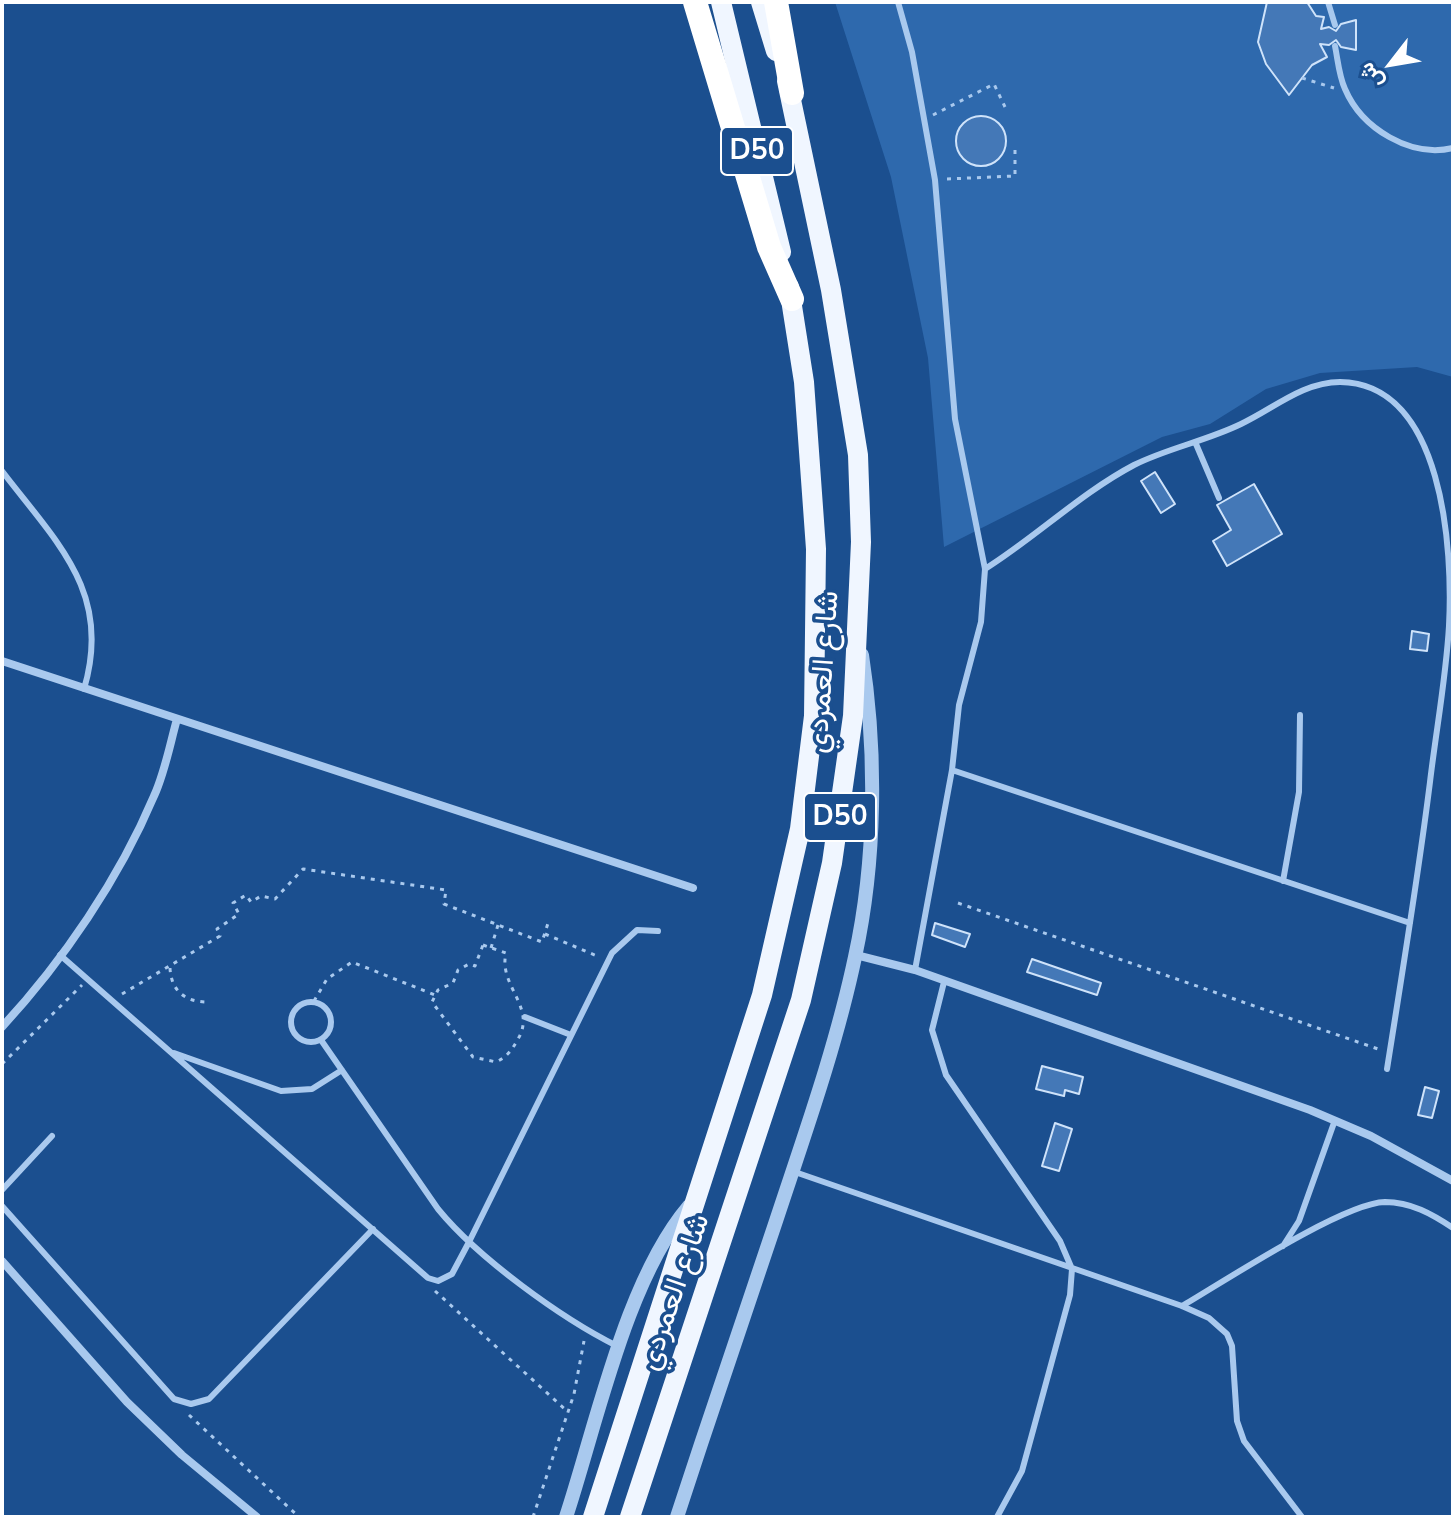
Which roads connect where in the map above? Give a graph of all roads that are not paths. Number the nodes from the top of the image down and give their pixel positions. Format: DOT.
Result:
graph roads {
  1 [pos="695,2"];
  2 [pos="721,2"];
  3 [pos="761,2"];
  4 [pos="776,2"];
  5 [pos="898,2"];
  6 [pos="1328,2"];
  7 [pos="1335,25"];
  8 [pos="1335,46"];
  9 [pos="792,93"];
  10 [pos="1453,148"];
  11 [pos="792,299"];
  12 [pos="1196,444"];
  13 [pos="2,471"];
  14 [pos="1219,498"];
  15 [pos="985,569"];
  16 [pos="858,629"];
  17 [pos="2,661"];
  18 [pos="84,689"];
  19 [pos="1300,715"];
  20 [pos="177,719"];
  21 [pos="952,770"];
  22 [pos="1283,881"];
  23 [pos="693,888"];
  24 [pos="1410,923"];
  25 [pos="658,931"];
  26 [pos="60,955"];
  27 [pos="856,955"];
  28 [pos="915,970"];
  29 [pos="944,982"];
  30 [pos="525,1017"];
  31 [pos="2,1027"];
  32 [pos="571,1035"];
  33 [pos="321,1040"];
  34 [pos="171,1052"];
  35 [pos="1387,1069"];
  36 [pos="342,1070"];
  37 [pos="1335,1120"];
  38 [pos="52,1136"];
  39 [pos="792,1171"];
  40 [pos="1453,1181"];
  41 [pos="2,1190"];
  42 [pos="697,1197"];
  43 [pos="2,1206"];
  44 [pos="1453,1228"];
  45 [pos="373,1229"];
  46 [pos="469,1242"];
  47 [pos="1281,1248"];
  48 [pos="2,1261"];
  49 [pos="1072,1269"];
  50 [pos="1182,1306"];
  51 [pos="620,1347"];
  52 [pos="257,1517"];
  53 [pos="566,1517"];
  54 [pos="593,1517"];
  55 [pos="630,1517"];
  56 [pos="677,1517"];
  57 [pos="997,1517"];
  58 [pos="1302,1517"];
  1 -- 11 [label="highway"];
  2 -- 11 [label="main road, شارع العمردي / D50"];
  3 -- 9 [label="main road, شارع العمردي / D50"];
  4 -- 9 [label="highway"];
  5 -- 15 [label="lane"];
  6 -- 7 [label="lane"];
  8 -- 10 [label="lane"];
  9 -- 16 [label="main road, شارع العمردي / D50"];
  11 -- 42 [label="main road, شارع العمردي / D50"];
  12 -- 14 [label="lane"];
  12 -- 15 [label="lane"];
  12 -- 24 [label="lane"];
  13 -- 18 [label="lane"];
  15 -- 21 [label="lane"];
  16 -- 27 [label="street"];
  16 -- 55 [label="main road, شارع العمردي / D50"];
  17 -- 18 [label="street"];
  18 -- 20 [label="street"];
  19 -- 22 [label="lane"];
  20 -- 23 [label="street"];
  20 -- 26 [label="street"];
  21 -- 22 [label="lane"];
  21 -- 28 [label="lane"];
  22 -- 24 [label="lane"];
  24 -- 35 [label="lane"];
  25 -- 32 [label="lane"];
  26 -- 31 [label="street"];
  26 -- 34 [label="lane"];
  27 -- 28 [label="street"];
  27 -- 39 [label="street"];
  28 -- 29 [label="street"];
  29 -- 37 [label="street"];
  29 -- 49 [label="lane"];
  30 -- 32 [label="lane"];
  32 -- 46 [label="lane"];
  33 -- 33 [label="lane"];
  33 -- 36 [label="lane"];
  34 -- 36 [label="lane"];
  34 -- 45 [label="lane"];
  36 -- 46 [label="lane"];
  37 -- 40 [label="street"];
  37 -- 47 [label="lane"];
  38 -- 41 [label="lane"];
  39 -- 49 [label="lane"];
  39 -- 56 [label="street"];
  42 -- 51 [label="street"];
  42 -- 54 [label="main road, شارع العمردي / D50"];
  43 -- 45 [label="lane"];
  44 -- 47 [label="lane"];
  45 -- 46 [label="lane"];
  46 -- 51 [label="lane"];
  47 -- 50 [label="lane"];
  48 -- 52 [label="street"];
  49 -- 50 [label="lane"];
  49 -- 57 [label="lane"];
  50 -- 58 [label="lane"];
  51 -- 53 [label="street"];
}
